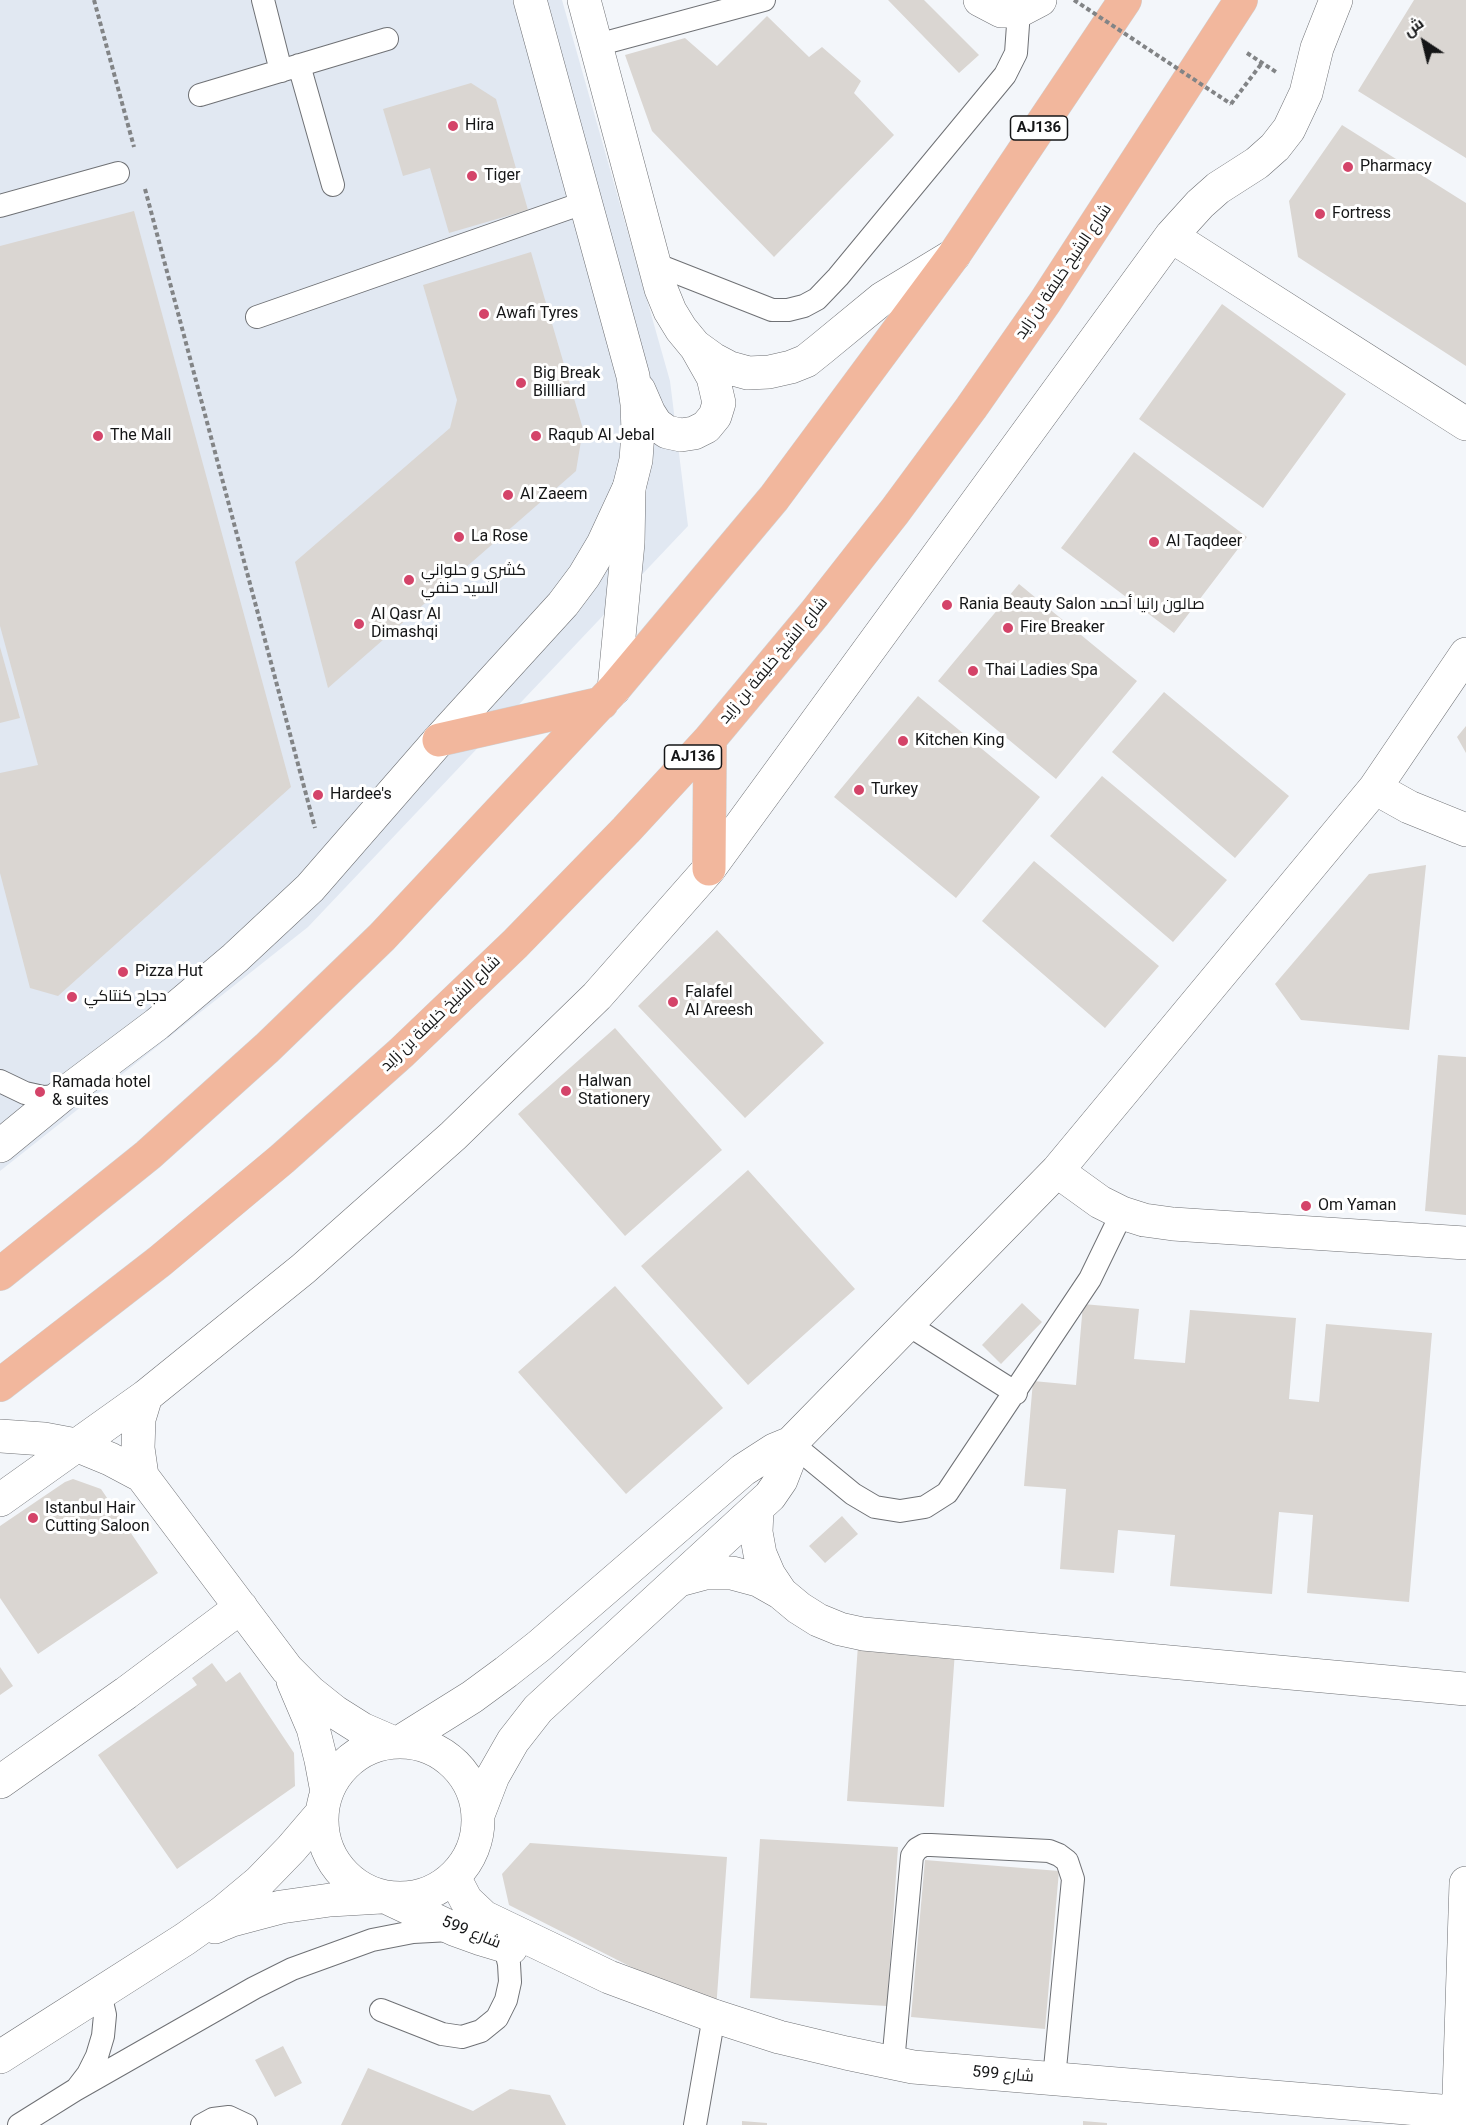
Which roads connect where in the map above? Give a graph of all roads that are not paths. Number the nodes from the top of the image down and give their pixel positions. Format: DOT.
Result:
graph roads {
  1 [pos="263,0"];
  2 [pos="530,0"];
  3 [pos="584,0"];
  4 [pos="764,0"];
  5 [pos="981,0"];
  6 [pos="1125,0"];
  7 [pos="1241,0"];
  8 [pos="1336,0"];
  9 [pos="1030,5"];
  10 [pos="387,39"];
  11 [pos="597,45"];
  12 [pos="290,68"];
  13 [pos="200,95"];
  14 [pos="118,173"];
  15 [pos="333,185"];
  16 [pos="586,202"];
  17 [pos="0,206"];
  18 [pos="1171,236"];
  19 [pos="954,255"];
  20 [pos="655,264"];
  21 [pos="257,317"];
  22 [pos="695,346"];
  23 [pos="633,376"];
  24 [pos="1466,423"];
  25 [pos="629,488"];
  26 [pos="1466,654"];
  27 [pos="608,696"];
  28 [pos="710,739"];
  29 [pos="439,740"];
  30 [pos="1375,788"];
  31 [pos="1466,830"];
  32 [pos="709,868"];
  33 [pos="0,1081"];
  34 [pos="61,1096"];
  35 [pos="0,1146"];
  36 [pos="1057,1171"];
  37 [pos="1122,1214"];
  38 [pos="1466,1243"];
  39 [pos="0,1274"];
  40 [pos="907,1324"];
  41 [pos="0,1385"];
  42 [pos="1016,1393"];
  43 [pos="146,1396"];
  44 [pos="0,1436"];
  45 [pos="791,1443"];
  46 [pos="76,1445"];
  47 [pos="142,1476"];
  48 [pos="0,1500"];
  49 [pos="757,1510"];
  50 [pos="679,1580"];
  51 [pos="781,1593"];
  52 [pos="241,1607"];
  53 [pos="287,1669"];
  54 [pos="1466,1689"];
  55 [pos="396,1742"];
  56 [pos="0,1782"];
  57 [pos="324,1803"];
  58 [pos="478,1815"];
  59 [pos="454,1877"];
  60 [pos="1466,1883"];
  61 [pos="385,1898"];
  62 [pos="456,1930"];
  63 [pos="185,1939"];
  64 [pos="505,1947"];
  65 [pos="558,1953"];
  66 [pos="100,1993"];
  67 [pos="381,2010"];
  68 [pos="714,2016"];
  69 [pos="0,2057"];
  70 [pos="892,2063"];
  71 [pos="1054,2079"];
  72 [pos="75,2090"];
  73 [pos="1461,2117"];
  74 [pos="19,2125"];
  75 [pos="202,2125"];
  76 [pos="246,2125"];
  77 [pos="695,2125"];
  1 -- 12 [label="lane"];
  2 -- 16 [label="street"];
  3 -- 11 [label="street"];
  4 -- 11 [label="lane"];
  5 -- 9 [label="street"];
  6 -- 19 [label="main road, AJ136"];
  7 -- 28 [label="main road, شارع الشيخ خليفة بن زايد / AJ136"];
  8 -- 18 [label="street"];
  9 -- 20 [label="lane"];
  10 -- 12 [label="lane"];
  11 -- 20 [label="street"];
  12 -- 13 [label="lane"];
  12 -- 15 [label="lane"];
  14 -- 17 [label="lane"];
  16 -- 21 [label="lane"];
  16 -- 23 [label="street"];
  18 -- 24 [label="street"];
  18 -- 32 [label="street"];
  19 -- 22 [label="street"];
  19 -- 27 [label="main road, AJ136"];
  20 -- 22 [label="street"];
  22 -- 23 [label="street"];
  23 -- 25 [label="street"];
  25 -- 27 [label="street"];
  25 -- 29 [label="street"];
  26 -- 30 [label="street"];
  27 -- 29 [label="main road"];
  27 -- 39 [label="main road, AJ136"];
  28 -- 32 [label="main road"];
  28 -- 41 [label="main road, شارع الشيخ خليفة بن زايد / AJ136"];
  29 -- 34 [label="street"];
  30 -- 31 [label="street"];
  30 -- 36 [label="street"];
  32 -- 43 [label="street"];
  33 -- 34 [label="lane"];
  34 -- 35 [label="street"];
  36 -- 37 [label="street"];
  36 -- 40 [label="street"];
  37 -- 38 [label="street"];
  37 -- 42 [label="lane"];
  40 -- 42 [label="lane"];
  40 -- 45 [label="street"];
  42 -- 45 [label="lane"];
  43 -- 46 [label="street"];
  43 -- 47 [label="street"];
  44 -- 46 [label="street"];
  45 -- 49 [label="street"];
  45 -- 55 [label="street"];
  46 -- 47 [label="street"];
  46 -- 48 [label="street"];
  47 -- 52 [label="street"];
  49 -- 50 [label="street"];
  49 -- 51 [label="street"];
  50 -- 51 [label="street"];
  50 -- 58 [label="street"];
  51 -- 54 [label="street"];
  52 -- 53 [label="street"];
  52 -- 56 [label="street"];
  53 -- 55 [label="street"];
  53 -- 57 [label="street"];
  55 -- 57 [label="street"];
  55 -- 58 [label="street"];
  57 -- 61 [label="street"];
  57 -- 63 [label="street"];
  58 -- 59 [label="street"];
  59 -- 61 [label="street"];
  59 -- 65 [label="street, شارع 599"];
  60 -- 73 [label="street"];
  61 -- 62 [label="street, شارع 599"];
  61 -- 63 [label="street"];
  62 -- 64 [label="street, شارع 599"];
  62 -- 72 [label="lane"];
  63 -- 66 [label="street"];
  64 -- 65 [label="street, شارع 599"];
  64 -- 67 [label="lane"];
  65 -- 68 [label="street, شارع 599"];
  66 -- 69 [label="street"];
  66 -- 72 [label="lane"];
  68 -- 70 [label="street, شارع 599"];
  68 -- 77 [label="lane"];
  70 -- 71 [label="street, شارع 599"];
  70 -- 71 [label="lane"];
  71 -- 73 [label="street, شارع 599"];
  72 -- 74 [label="lane"];
  75 -- 76 [label="lane"];
}
